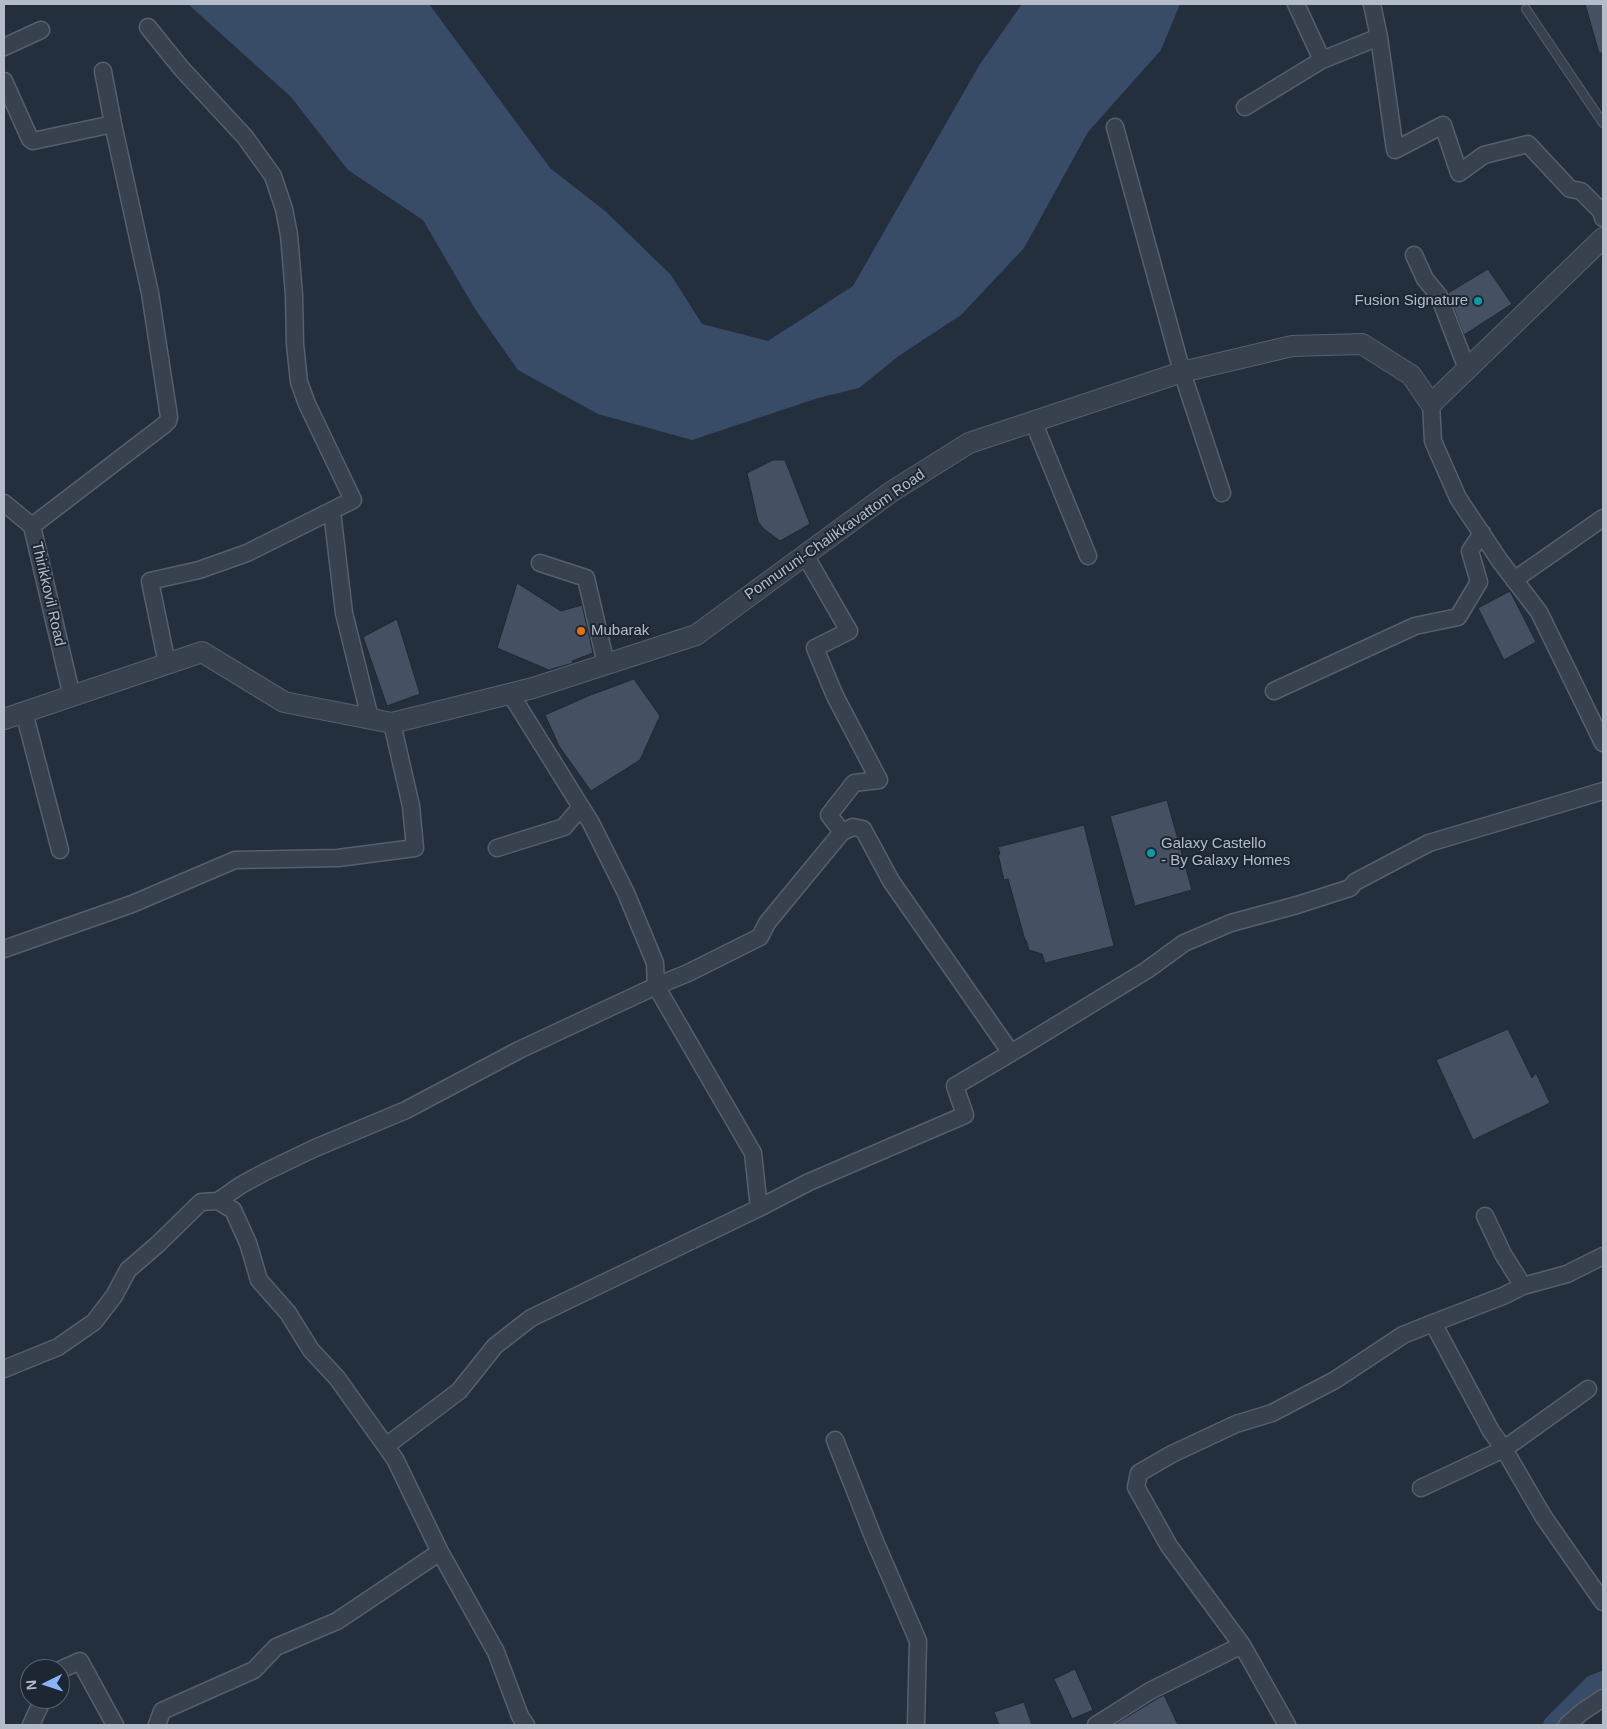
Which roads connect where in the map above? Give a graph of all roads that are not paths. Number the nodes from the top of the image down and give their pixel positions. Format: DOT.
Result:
graph roads {
  1 [pos="1296,4"];
  2 [pos="1372,4"];
  3 [pos="1526,9"];
  4 [pos="148,27"];
  5 [pos="40,30"];
  6 [pos="1379,37"];
  7 [pos="4,47"];
  8 [pos="1322,60"];
  9 [pos="103,72"];
  10 [pos="4,81"];
  11 [pos="1245,107"];
  12 [pos="1603,123"];
  13 [pos="113,124"];
  14 [pos="1115,127"];
  15 [pos="1603,218"];
  16 [pos="1603,238"];
  17 [pos="1414,255"];
  18 [pos="1467,369"];
  19 [pos="1182,372"];
  20 [pos="1430,404"];
  21 [pos="1033,421"];
  22 [pos="1222,493"];
  23 [pos="4,504"];
  24 [pos="332,511"];
  25 [pos="1603,518"];
  26 [pos="32,526"];
  27 [pos="1482,533"];
  28 [pos="805,555"];
  29 [pos="1088,556"];
  30 [pos="540,563"];
  31 [pos="1514,580"];
  32 [pos="167,664"];
  33 [pos="606,664"];
  34 [pos="1274,692"];
  35 [pos="510,694"];
  36 [pos="72,697"];
  37 [pos="24,712"];
  38 [pos="370,718"];
  39 [pos="4,719"];
  40 [pos="392,722"];
  41 [pos="1603,742"];
  42 [pos="1603,791"];
  43 [pos="581,807"];
  44 [pos="842,832"];
  45 [pos="497,848"];
  46 [pos="60,850"];
  47 [pos="4,949"];
  48 [pos="656,986"];
  49 [pos="1011,1052"];
  50 [pos="218,1201"];
  51 [pos="759,1208"];
  52 [pos="1485,1216"];
  53 [pos="1603,1256"];
  54 [pos="1523,1286"];
  55 [pos="1433,1323"];
  56 [pos="4,1369"];
  57 [pos="1588,1389"];
  58 [pos="835,1440"];
  59 [pos="386,1446"];
  60 [pos="1504,1449"];
  61 [pos="1421,1488"];
  62 [pos="440,1552"];
  63 [pos="1603,1602"];
  64 [pos="1242,1645"];
  65 [pos="70,1666"];
  66 [pos="1603,1698"];
  67 [pos="38,1709"];
  68 [pos="521,1722"];
  69 [pos="31,1725"];
  70 [pos="115,1725"];
  71 [pos="157,1725"];
  72 [pos="916,1725"];
  73 [pos="1096,1725"];
  74 [pos="1286,1725"];
  75 [pos="1568,1725"];
  1 -- 8 [label="street"];
  2 -- 6 [label="street"];
  3 -- 12 [label="lane"];
  4 -- 24 [label="street"];
  5 -- 7 [label="street"];
  6 -- 8 [label="street"];
  6 -- 15 [label="street"];
  8 -- 11 [label="street"];
  9 -- 13 [label="street"];
  10 -- 13 [label="street"];
  13 -- 26 [label="street"];
  14 -- 19 [label="street"];
  16 -- 18 [label="street"];
  17 -- 18 [label="street"];
  18 -- 20 [label="street"];
  19 -- 20 [label="street, Ponnuruni-Chalikkavattom Road"];
  19 -- 21 [label="street, Ponnuruni-Chalikkavattom Road"];
  19 -- 22 [label="street"];
  20 -- 27 [label="street"];
  21 -- 28 [label="street, Ponnuruni-Chalikkavattom Road"];
  21 -- 29 [label="street"];
  23 -- 26 [label="street, Thirikkovil Road"];
  24 -- 32 [label="street"];
  24 -- 38 [label="street"];
  25 -- 31 [label="street"];
  26 -- 36 [label="street, Thirikkovil Road"];
  27 -- 31 [label="street"];
  27 -- 34 [label="street"];
  28 -- 33 [label="street, Ponnuruni-Chalikkavattom Road"];
  28 -- 44 [label="street"];
  30 -- 33 [label="street"];
  31 -- 41 [label="street"];
  32 -- 36 [label="street, Ponnuruni-Chalikkavattom Road"];
  32 -- 38 [label="street, Ponnuruni-Chalikkavattom Road"];
  33 -- 35 [label="street, Ponnuruni-Chalikkavattom Road"];
  35 -- 40 [label="street, Ponnuruni-Chalikkavattom Road"];
  35 -- 43 [label="street"];
  36 -- 37 [label="street, Ponnuruni-Chalikkavattom Road"];
  37 -- 39 [label="street, Ponnuruni-Chalikkavattom Road"];
  37 -- 46 [label="street"];
  38 -- 40 [label="street, Ponnuruni-Chalikkavattom Road"];
  40 -- 47 [label="street"];
  42 -- 49 [label="street"];
  43 -- 45 [label="street"];
  43 -- 48 [label="street"];
  44 -- 48 [label="street"];
  44 -- 49 [label="street"];
  48 -- 50 [label="street"];
  48 -- 51 [label="street"];
  49 -- 51 [label="street"];
  50 -- 56 [label="street"];
  50 -- 59 [label="street"];
  51 -- 59 [label="street"];
  52 -- 54 [label="street"];
  53 -- 54 [label="street"];
  54 -- 55 [label="street"];
  55 -- 60 [label="street"];
  55 -- 64 [label="street"];
  57 -- 60 [label="street"];
  58 -- 72 [label="street"];
  59 -- 62 [label="street"];
  60 -- 61 [label="street"];
  60 -- 63 [label="street"];
  62 -- 68 [label="street"];
  62 -- 71 [label="street"];
  64 -- 73 [label="street"];
  64 -- 74 [label="street"];
  65 -- 70 [label="street"];
  66 -- 75 [label="street"];
  67 -- 69 [label="street"];
}
